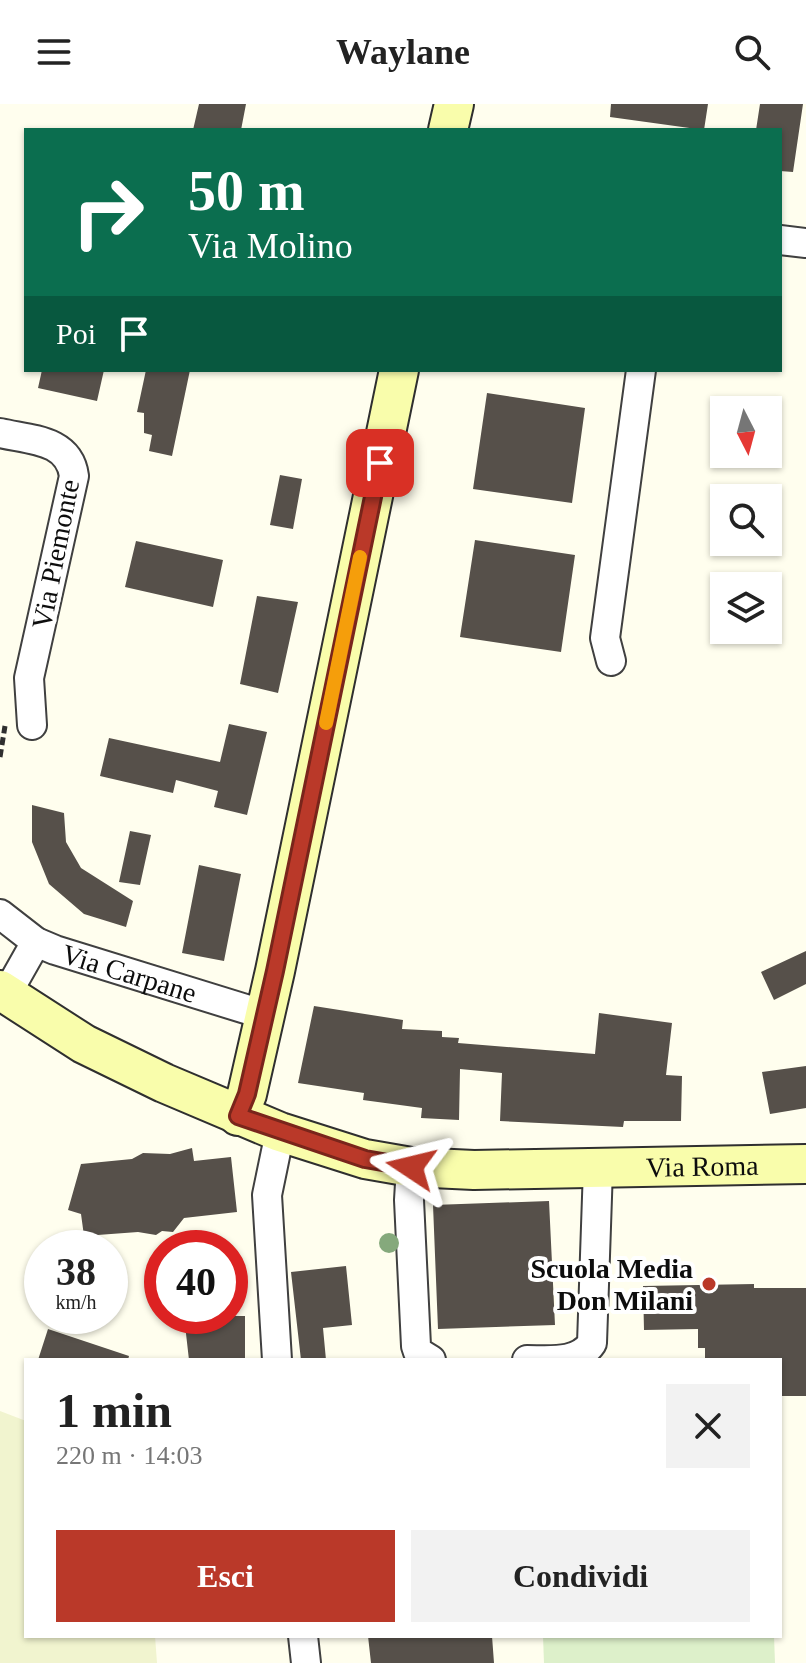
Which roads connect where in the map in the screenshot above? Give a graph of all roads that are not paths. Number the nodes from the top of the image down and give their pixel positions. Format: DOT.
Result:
graph roads {
  1 [pos="454,104"];
  2 [pos="448,128"];
  3 [pos="782,240"];
  4 [pos="806,243"];
  5 [pos="399,372"];
  6 [pos="641,372"];
  7 [pos="0,433"];
  8 [pos="611,661"];
  9 [pos="32,725"];
  10 [pos="0,914"];
  11 [pos="36,942"];
  12 [pos="3,992"];
  13 [pos="265,1015"];
  14 [pos="238,1116"];
  15 [pos="280,1132"];
  16 [pos="806,1164"];
  17 [pos="411,1167"];
  18 [pos="598,1168"];
  19 [pos="277,1358"];
  20 [pos="428,1358"];
  21 [pos="569,1358"];
  22 [pos="303,1638"];
  23 [pos="306,1663"];
  1 -- 2 [label="street"];
  3 -- 4 [label="street"];
  5 -- 13 [label="street"];
  6 -- 8 [label="street"];
  7 -- 9 [label="street, Via Piemonte"];
  10 -- 11 [label="street, Via Carpane"];
  11 -- 12 [label="street"];
  11 -- 13 [label="street, Via Carpane"];
  12 -- 14 [label="street"];
  13 -- 14 [label="street"];
  14 -- 15 [label="street, Via Roma"];
  15 -- 17 [label="street, Via Roma"];
  15 -- 19 [label="street"];
  16 -- 18 [label="street, Via Roma"];
  17 -- 18 [label="street, Via Roma"];
  17 -- 20 [label="street"];
  18 -- 21 [label="street"];
  22 -- 23 [label="street"];
}
